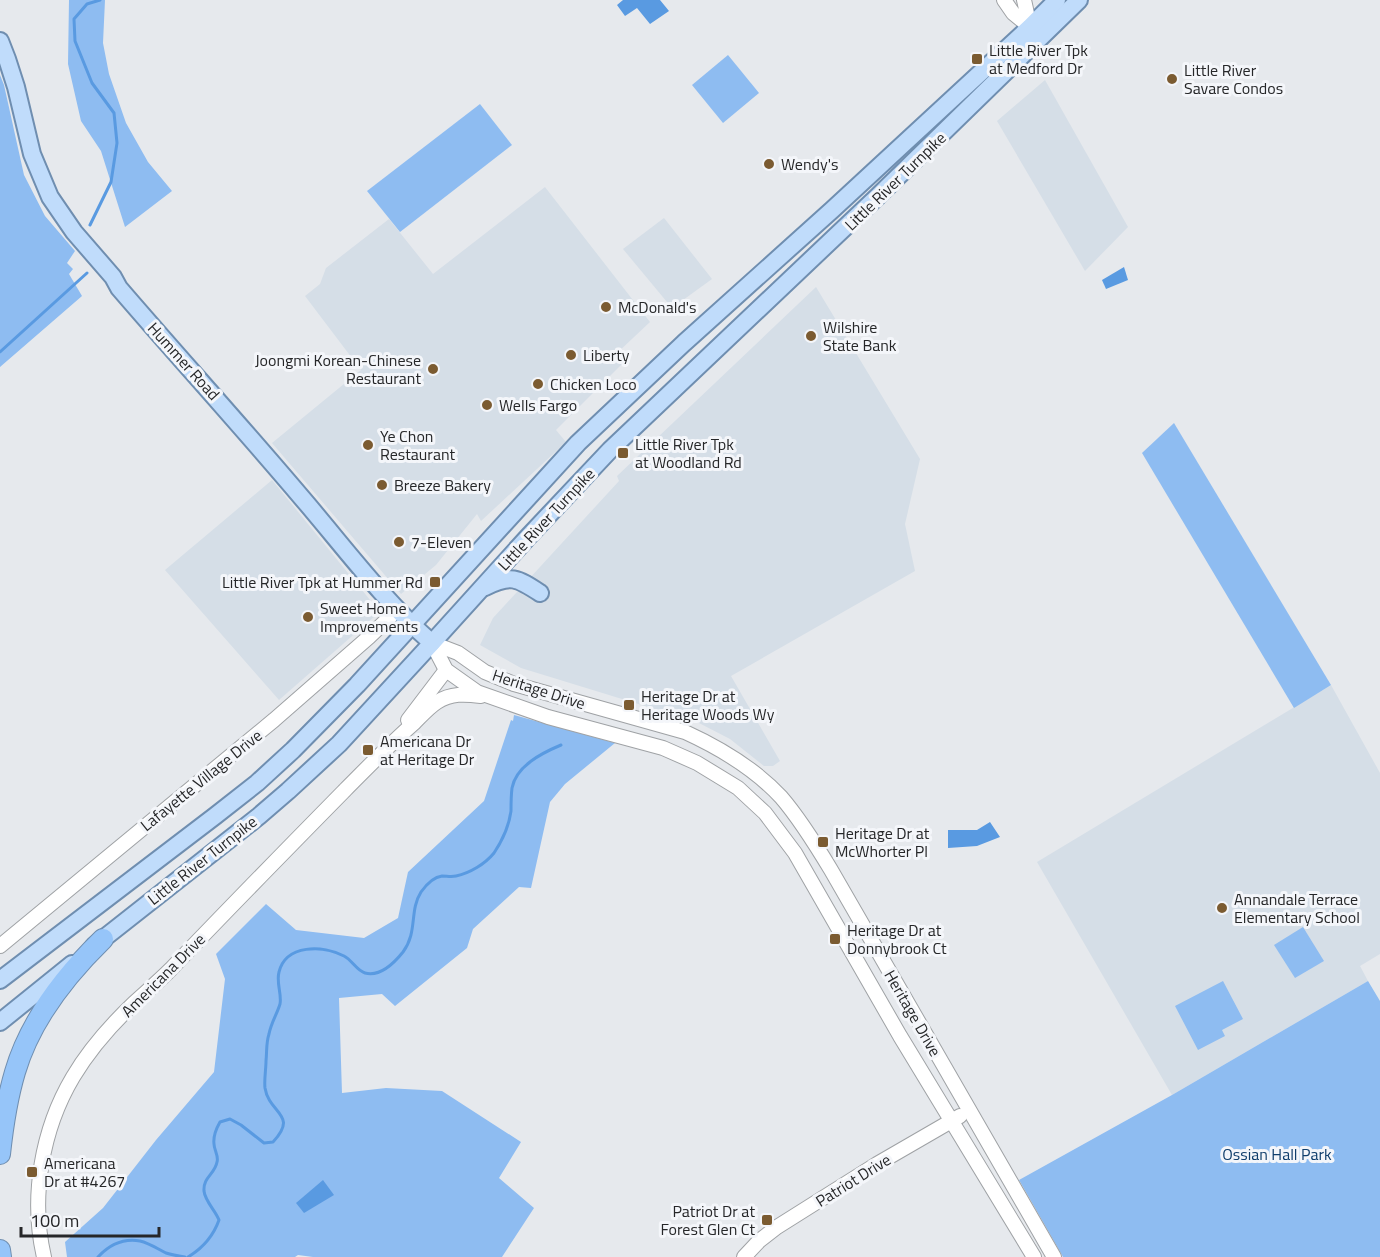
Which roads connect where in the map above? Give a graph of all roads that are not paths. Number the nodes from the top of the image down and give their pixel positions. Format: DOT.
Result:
graph roads {
  1 [pos="1004,0"];
  2 [pos="1024,0"];
  3 [pos="1057,0"];
  4 [pos="1079,0"];
  5 [pos="1034,34"];
  6 [pos="0,41"];
  7 [pos="481,588"];
  8 [pos="540,593"];
  9 [pos="397,610"];
  10 [pos="412,625"];
  11 [pos="432,643"];
  12 [pos="446,670"];
  13 [pos="495,699"];
  14 [pos="389,745"];
  15 [pos="103,939"];
  16 [pos="0,946"];
  17 [pos="0,980"];
  18 [pos="0,1022"];
  19 [pos="969,1110"];
  20 [pos="952,1121"];
  21 [pos="0,1154"];
  22 [pos="0,1250"];
  23 [pos="1,1257"];
  24 [pos="44,1257"];
  25 [pos="744,1257"];
  26 [pos="1034,1257"];
  27 [pos="1054,1257"];
  1 -- 5 [label="street"];
  2 -- 5 [label="street"];
  3 -- 5 [label="main road, Little River Turnpike"];
  4 -- 5 [label="main road, Little River Turnpike"];
  5 -- 7 [label="main road, Little River Turnpike"];
  5 -- 10 [label="main road, Little River Turnpike"];
  6 -- 9 [label="main road, Hummer Road"];
  7 -- 8 [label="main road"];
  7 -- 11 [label="main road, Little River Turnpike"];
  9 -- 10 [label="main road, Hummer Road"];
  9 -- 16 [label="street, Lafayette Village Drive"];
  10 -- 11 [label="main road, Hummer Road"];
  10 -- 17 [label="main road, Little River Turnpike"];
  11 -- 12 [label="street, Heritage Drive"];
  11 -- 15 [label="main road, Little River Turnpike"];
  11 -- 19 [label="street, Heritage Drive"];
  12 -- 13 [label="street, Heritage Drive"];
  12 -- 14 [label="street, Americana Drive"];
  13 -- 14 [label="street, Americana Drive"];
  13 -- 20 [label="street, Heritage Drive"];
  14 -- 24 [label="street, Americana Drive"];
  15 -- 18 [label="main road, Little River Turnpike"];
  15 -- 21 [label="highway"];
  19 -- 20 [label="street, Patriot Drive"];
  19 -- 27 [label="street, Heritage Drive"];
  20 -- 25 [label="street, Patriot Drive"];
  20 -- 26 [label="street, Heritage Drive"];
  22 -- 23 [label="highway"];
}
